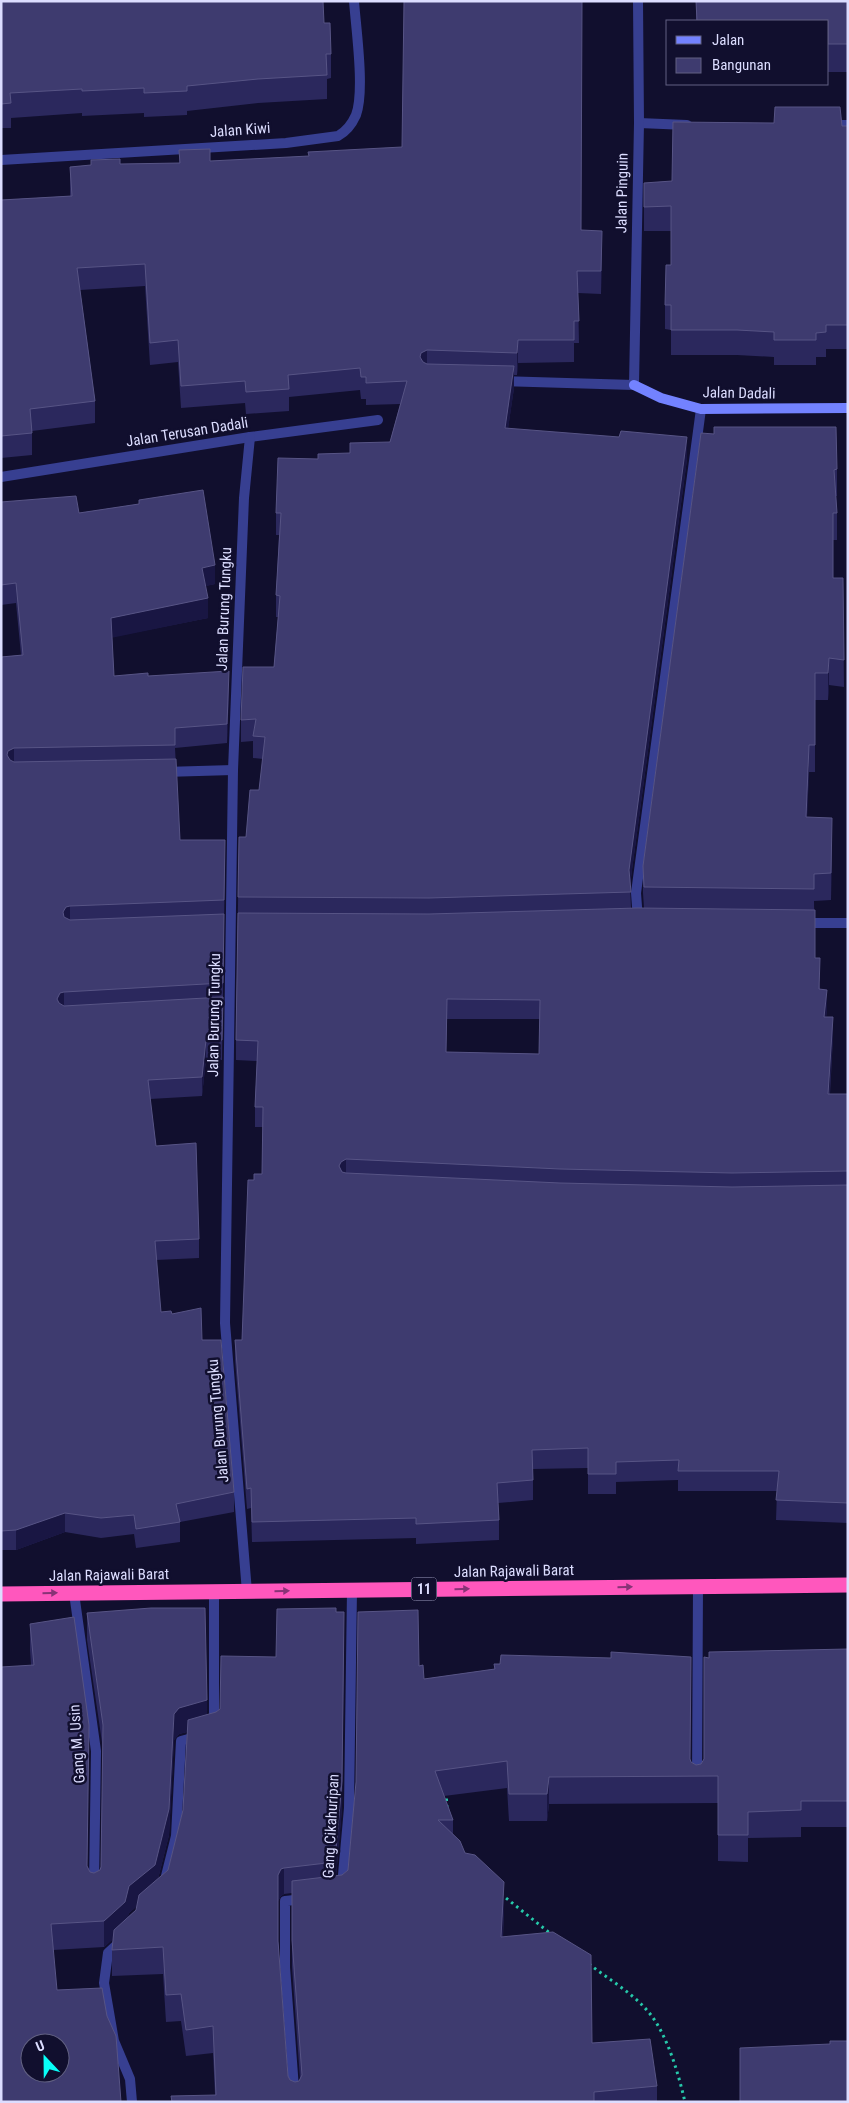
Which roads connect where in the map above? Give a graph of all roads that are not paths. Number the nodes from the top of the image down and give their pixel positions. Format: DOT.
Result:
graph roads {
  1 [pos="354,1"];
  2 [pos="638,1"];
  3 [pos="639,123"];
  4 [pos="819,125"];
  5 [pos="848,125"];
  6 [pos="696,126"];
  7 [pos="1,160"];
  8 [pos="486,381"];
  9 [pos="634,385"];
  10 [pos="848,408"];
  11 [pos="701,409"];
  12 [pos="378,420"];
  13 [pos="250,437"];
  14 [pos="1,477"];
  15 [pos="233,770"];
  16 [pos="153,772"];
  17 [pos="638,921"];
  18 [pos="791,923"];
  19 [pos="848,923"];
  20 [pos="848,1585"];
  21 [pos="698,1587"];
  22 [pos="352,1590"];
  23 [pos="214,1592"];
  24 [pos="247,1592"];
  25 [pos="74,1593"];
  26 [pos="1,1594"];
  27 [pos="697,1785"];
  28 [pos="94,1893"];
  29 [pos="161,1895"];
  30 [pos="342,1896"];
  31 [pos="313,1898"];
  32 [pos="130,1932"];
  33 [pos="132,2102"];
  34 [pos="295,2102"];
  1 -- 7 [label="street, Jalan Kiwi"];
  2 -- 3 [label="street, Jalan Pinguin"];
  3 -- 6 [label="street"];
  3 -- 9 [label="street, Jalan Pinguin"];
  4 -- 5 [label="street"];
  8 -- 9 [label="street"];
  9 -- 11 [label="street, Jalan Dadali"];
  10 -- 11 [label="street, Jalan Dadali"];
  11 -- 17 [label="street"];
  12 -- 13 [label="street, Jalan Terusan Dadali"];
  13 -- 14 [label="street, Jalan Terusan Dadali"];
  13 -- 15 [label="street, Jalan Burung Tungku"];
  15 -- 16 [label="street"];
  15 -- 24 [label="street, Jalan Burung Tungku"];
  18 -- 19 [label="street"];
  20 -- 21 [label="highway, Jalan Rajawali Barat / 11"];
  22 -- 21 [label="highway, Jalan Rajawali Barat / 11, one-way"];
  21 -- 27 [label="street"];
  24 -- 22 [label="highway, Jalan Rajawali Barat / 11, one-way"];
  22 -- 30 [label="street, Gang Cikahuripan"];
  23 -- 24 [label="highway, Jalan Rajawali Barat / 11"];
  23 -- 25 [label="highway, Jalan Rajawali Barat / 11"];
  23 -- 29 [label="street"];
  26 -- 25 [label="highway, Jalan Rajawali Barat / 11, one-way"];
  25 -- 28 [label="street, Gang M. Usin"];
  31 -- 34 [label="street, Gang Cikahuripan"];
  32 -- 33 [label="street"];
}
